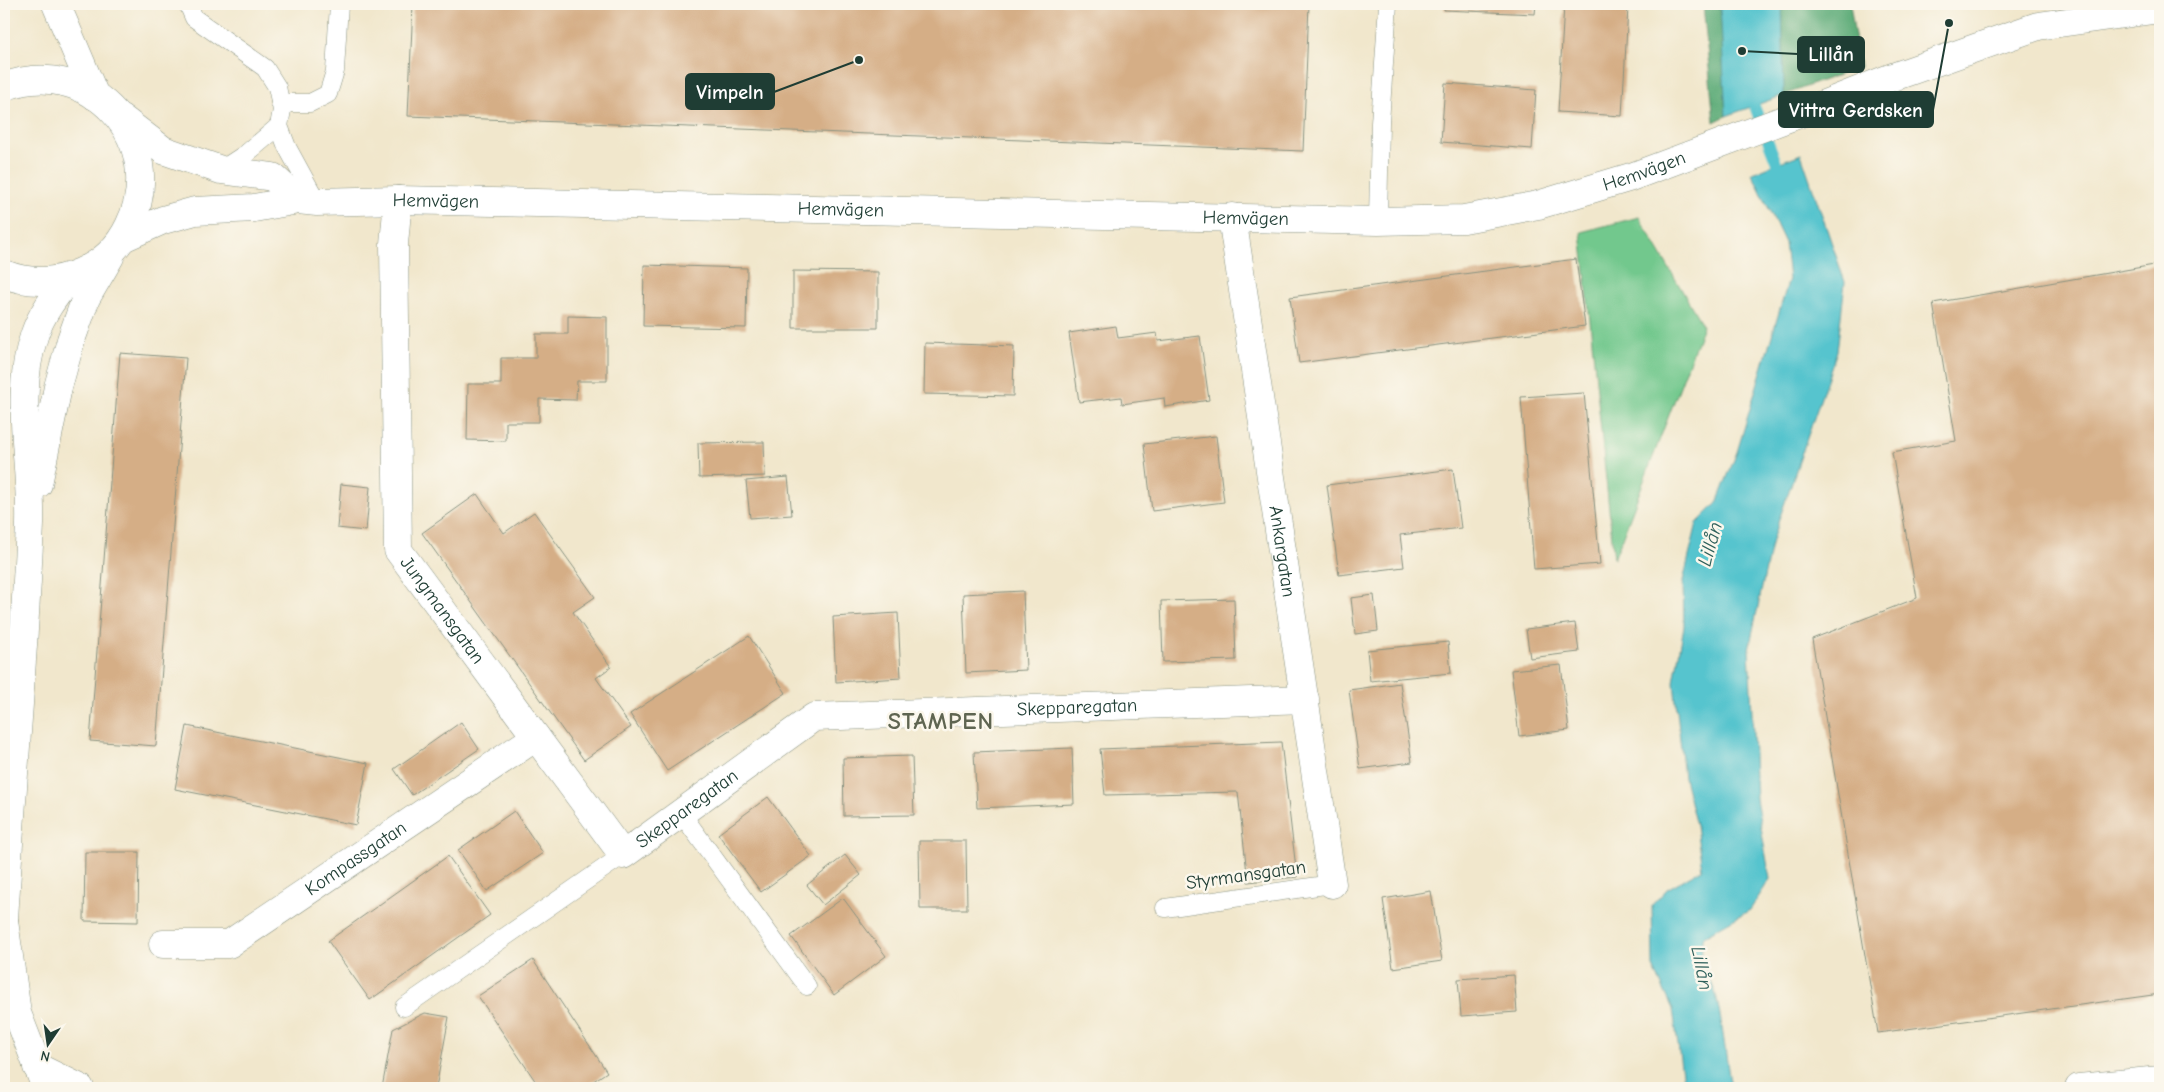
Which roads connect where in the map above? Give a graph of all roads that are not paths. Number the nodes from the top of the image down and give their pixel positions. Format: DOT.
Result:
graph roads {
  1 [pos="56,4"];
  2 [pos="188,4"];
  3 [pos="339,4"];
  4 [pos="1388,4"];
  5 [pos="2160,9"];
  6 [pos="4,87"];
  7 [pos="96,96"];
  8 [pos="280,103"];
  9 [pos="120,117"];
  10 [pos="279,126"];
  11 [pos="221,170"];
  12 [pos="398,200"];
  13 [pos="308,201"];
  14 [pos="1232,217"];
  15 [pos="1378,221"];
  16 [pos="118,245"];
  17 [pos="4,274"];
  18 [pos="69,278"];
  19 [pos="30,522"];
  20 [pos="1305,700"];
  21 [pos="536,737"];
  22 [pos="681,814"];
  23 [pos="623,855"];
  24 [pos="1332,884"];
  25 [pos="1165,908"];
  26 [pos="4,920"];
  27 [pos="163,944"];
  28 [pos="807,986"];
  29 [pos="404,1007"];
  30 [pos="41,1078"];
  31 [pos="2160,1080"];
  32 [pos="80,1088"];
  33 [pos="2079,1088"];
  1 -- 7 [label="main road"];
  2 -- 8 [label="lane"];
  3 -- 8 [label="lane"];
  4 -- 15 [label="lane"];
  5 -- 15 [label="main road, Hemvägen"];
  6 -- 7 [label="main road"];
  7 -- 9 [label="main road"];
  8 -- 10 [label="lane"];
  9 -- 11 [label="main road"];
  9 -- 16 [label="main road"];
  10 -- 11 [label="lane"];
  10 -- 13 [label="lane"];
  11 -- 13 [label="main road"];
  12 -- 13 [label="main road, Hemvägen"];
  12 -- 14 [label="main road, Hemvägen"];
  12 -- 21 [label="main road, Jungmansgatan"];
  13 -- 16 [label="main road, Hemvägen"];
  14 -- 15 [label="main road, Hemvägen"];
  14 -- 20 [label="main road, Ankargatan"];
  16 -- 18 [label="main road"];
  16 -- 19 [label="main road"];
  17 -- 18 [label="main road"];
  18 -- 19 [label="main road"];
  19 -- 26 [label="main road"];
  20 -- 22 [label="main road, Skepparegatan"];
  20 -- 24 [label="main road, Ankargatan"];
  21 -- 23 [label="main road, Jungmansgatan"];
  21 -- 27 [label="main road, Kompassgatan"];
  22 -- 23 [label="main road, Skepparegatan"];
  22 -- 28 [label="lane"];
  23 -- 29 [label="lane"];
  24 -- 25 [label="lane, Styrmansgatan"];
  26 -- 30 [label="main road"];
  30 -- 32 [label="main road"];
  31 -- 33 [label="main road"];
}
